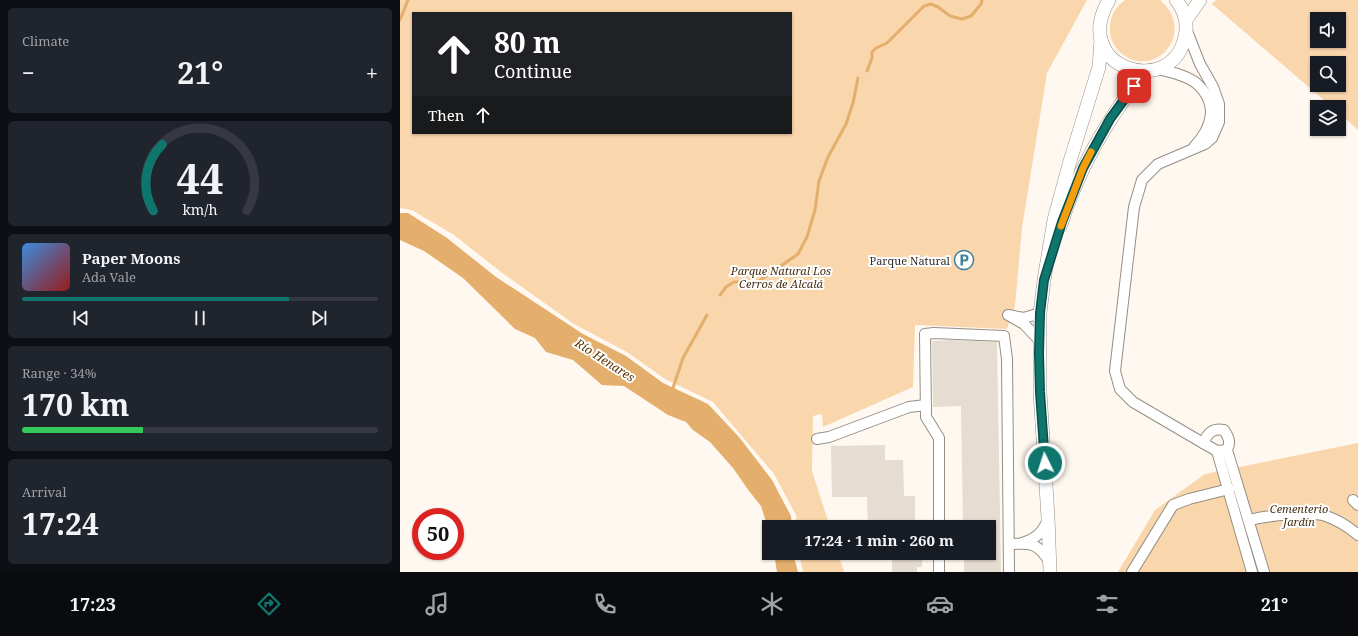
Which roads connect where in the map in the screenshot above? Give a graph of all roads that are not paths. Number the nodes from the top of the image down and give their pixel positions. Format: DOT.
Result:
graph roads {
  1 [pos="1109,0"];
  2 [pos="1176,0"];
  3 [pos="1200,0"];
  4 [pos="1186,25"];
  5 [pos="1101,40"];
  6 [pos="1152,70"];
  7 [pos="1189,151"];
  8 [pos="1044,280"];
  9 [pos="1040,313"];
  10 [pos="1039,340"];
  11 [pos="926,405"];
  12 [pos="817,439"];
  13 [pos="1203,443"];
  14 [pos="1222,450"];
  15 [pos="1228,489"];
  16 [pos="1236,515"];
  17 [pos="1248,516"];
  18 [pos="1048,517"];
  19 [pos="939,520"];
  20 [pos="1358,535"];
  21 [pos="1022,543"];
  22 [pos="1009,544"];
  23 [pos="939,560"];
  24 [pos="1050,567"];
  25 [pos="939,572"];
  26 [pos="1009,572"];
  27 [pos="1132,572"];
  28 [pos="1252,572"];
  29 [pos="1264,572"];
  1 -- 5 [label="main road"];
  2 -- 4 [label="main road"];
  3 -- 4 [label="main road"];
  4 -- 6 [label="main road"];
  4 -- 7 [label="lane"];
  5 -- 6 [label="main road"];
  5 -- 8 [label="main road"];
  6 -- 7 [label="lane"];
  6 -- 8 [label="main road"];
  7 -- 13 [label="lane"];
  8 -- 9 [label="main road"];
  9 -- 10 [label="main road"];
  9 -- 10 [label="lane"];
  10 -- 18 [label="main road"];
  11 -- 12 [label="lane"];
  11 -- 19 [label="lane"];
  11 -- 22 [label="lane"];
  13 -- 14 [label="lane"];
  13 -- 14 [label="lane"];
  14 -- 15 [label="lane"];
  14 -- 17 [label="lane"];
  15 -- 16 [label="lane"];
  15 -- 27 [label="lane"];
  16 -- 17 [label="lane"];
  16 -- 28 [label="lane"];
  17 -- 20 [label="lane"];
  17 -- 29 [label="lane"];
  18 -- 21 [label="lane"];
  18 -- 24 [label="main road"];
  21 -- 22 [label="lane"];
  21 -- 24 [label="lane"];
  22 -- 26 [label="lane"];
  23 -- 25 [label="lane"];
}
